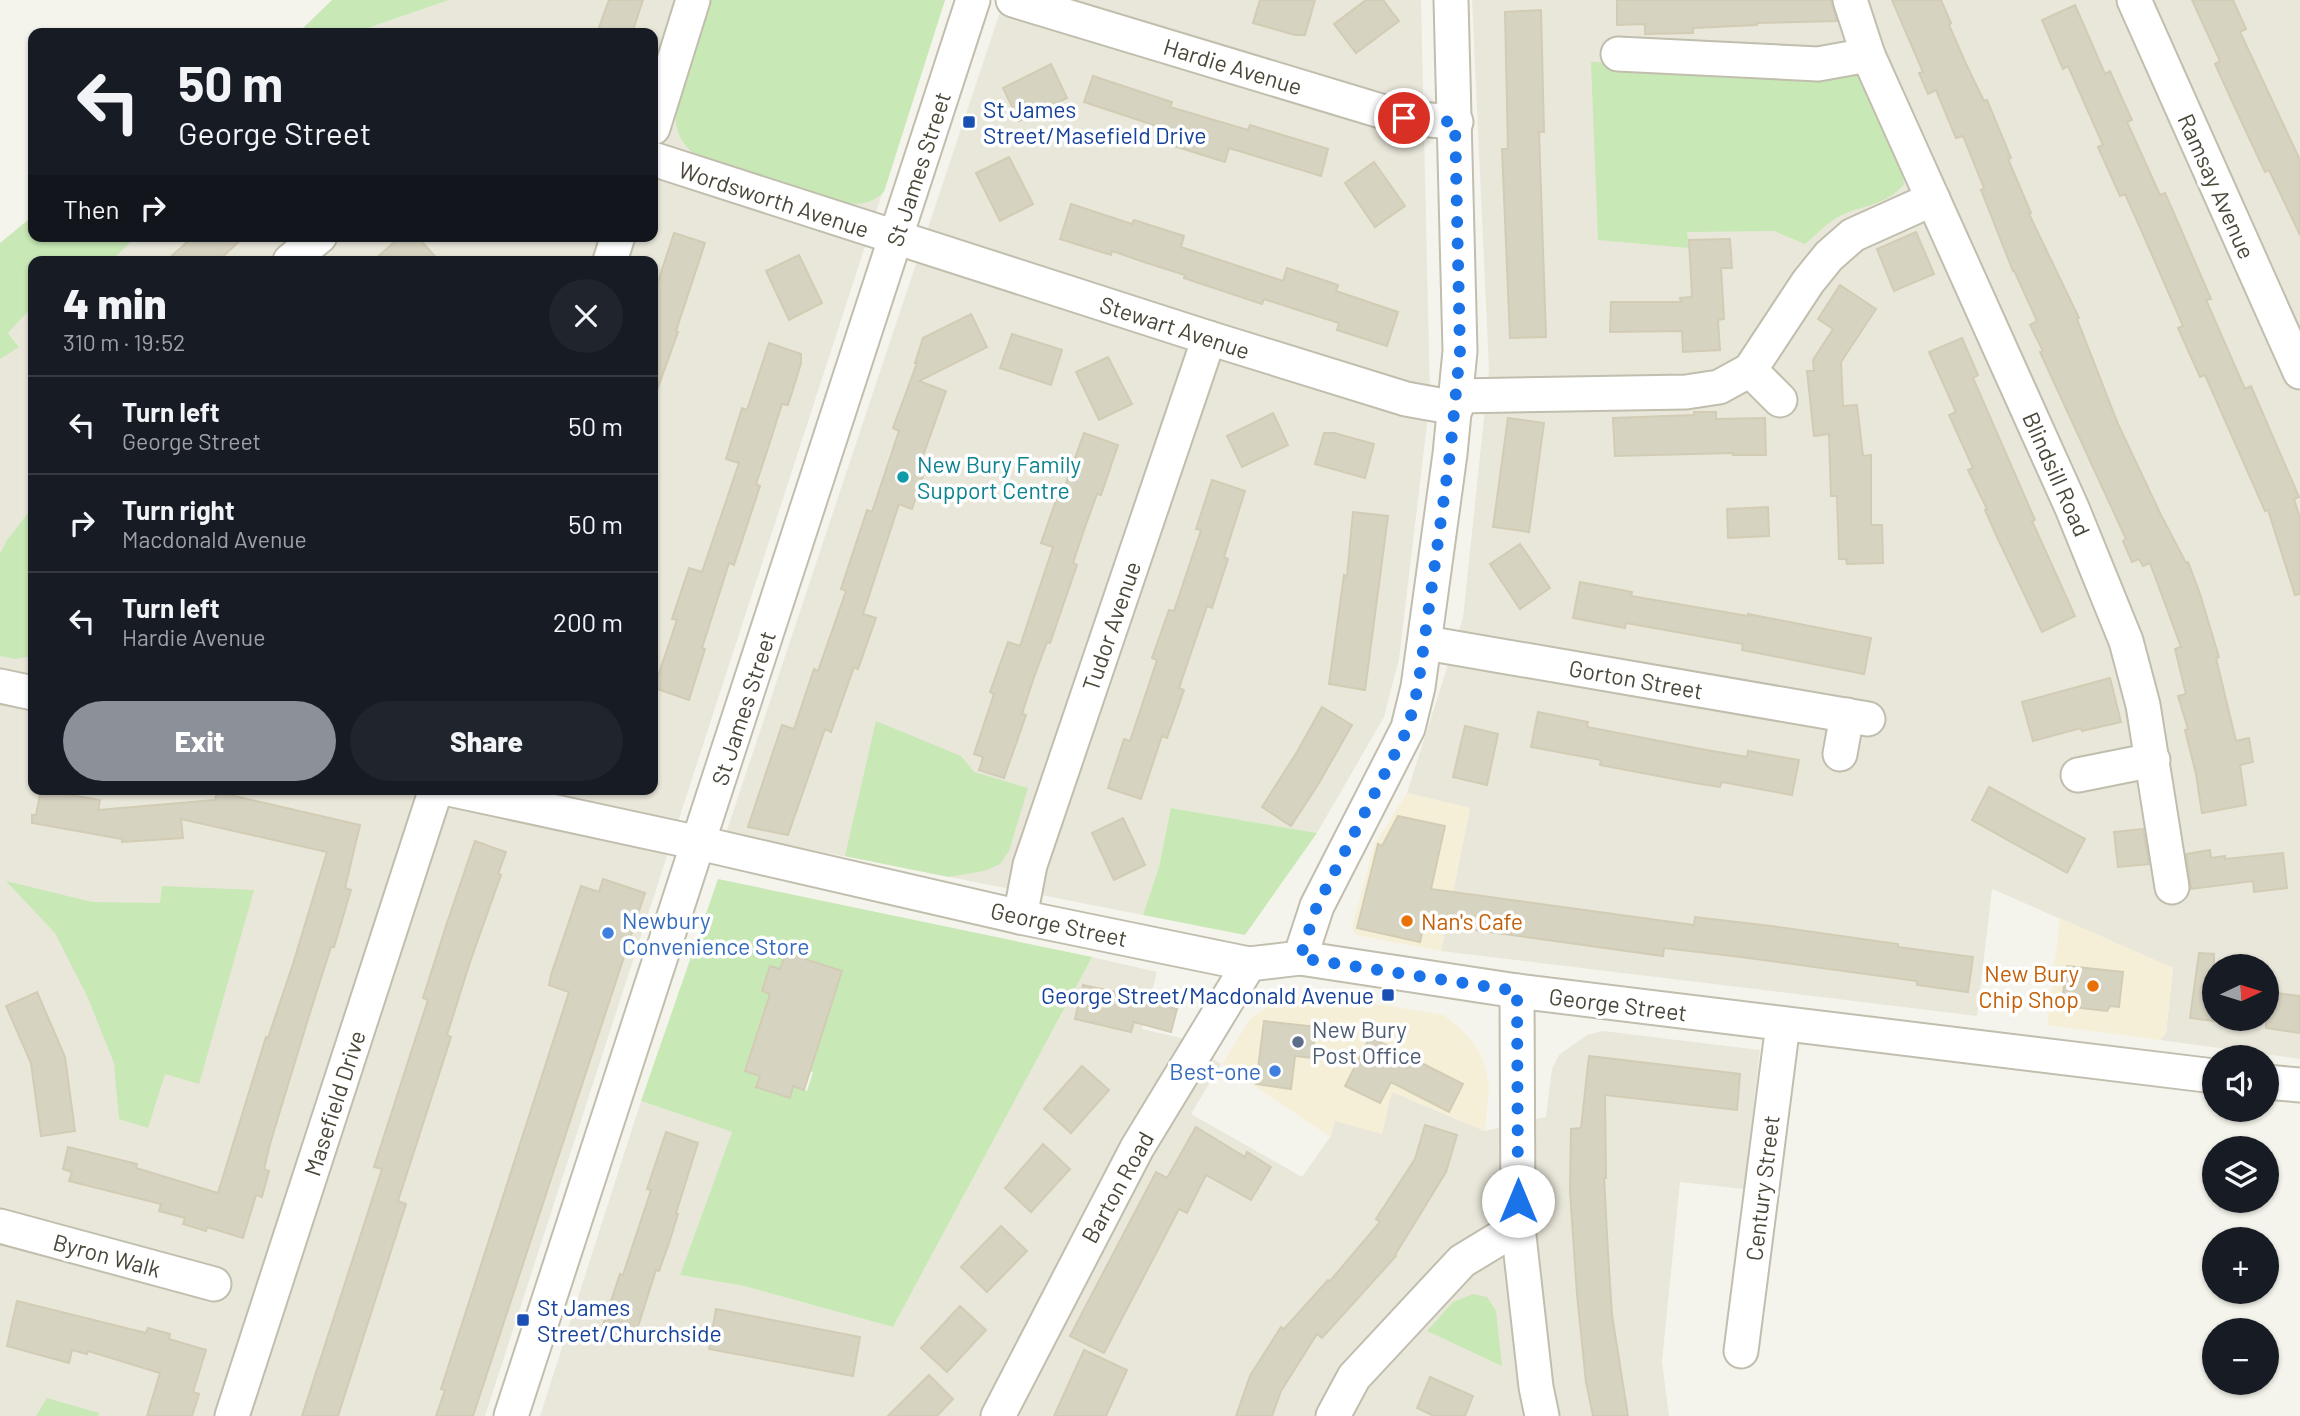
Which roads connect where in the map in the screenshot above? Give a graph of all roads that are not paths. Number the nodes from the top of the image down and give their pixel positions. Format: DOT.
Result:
graph roads {
  1 [pos="693,0"];
  2 [pos="973,0"];
  3 [pos="1013,0"];
  4 [pos="1451,0"];
  5 [pos="1850,0"];
  6 [pos="2134,0"];
  7 [pos="1618,54"];
  8 [pos="1868,55"];
  9 [pos="658,112"];
  10 [pos="1455,122"];
  11 [pos="658,161"];
  12 [pos="1933,199"];
  13 [pos="895,238"];
  14 [pos="313,242"];
  15 [pos="296,256"];
  16 [pos="1209,338"];
  17 [pos="1750,370"];
  18 [pos="2300,372"];
  19 [pos="1780,400"];
  20 [pos="1456,402"];
  21 [pos="1426,643"];
  22 [pos="0,686"];
  23 [pos="28,692"];
  24 [pos="1840,754"];
  25 [pos="2153,760"];
  26 [pos="2078,775"];
  27 [pos="434,795"];
  28 [pos="477,795"];
  29 [pos="699,843"];
  30 [pos="2172,887"];
  31 [pos="1020,917"];
  32 [pos="1300,958"];
  33 [pos="1249,964"];
  34 [pos="1517,991"];
  35 [pos="1783,1024"];
  36 [pos="2202,1075"];
  37 [pos="2279,1084"];
  38 [pos="2300,1086"];
  39 [pos="0,1226"];
  40 [pos="1518,1227"];
  41 [pos="214,1284"];
  42 [pos="1741,1351"];
  43 [pos="232,1416"];
  44 [pos="511,1416"];
  45 [pos="998,1416"];
  46 [pos="1333,1416"];
  47 [pos="1542,1416"];
  1 -- 9 [label="street"];
  2 -- 13 [label="street, St James Street"];
  3 -- 10 [label="street, Hardie Avenue"];
  4 -- 10 [label="street"];
  5 -- 8 [label="street, Blindsill Road"];
  6 -- 18 [label="street, Ramsay Avenue"];
  7 -- 8 [label="street"];
  8 -- 12 [label="street, Blindsill Road"];
  10 -- 20 [label="street"];
  11 -- 13 [label="street, Wordsworth Avenue"];
  12 -- 17 [label="street"];
  12 -- 25 [label="street, Blindsill Road"];
  13 -- 16 [label="street, Stewart Avenue"];
  13 -- 29 [label="street, St James Street"];
  14 -- 15 [label="street"];
  16 -- 20 [label="street, Stewart Avenue"];
  16 -- 31 [label="street, Tudor Avenue"];
  17 -- 19 [label="street"];
  17 -- 20 [label="street"];
  20 -- 21 [label="street"];
  21 -- 24 [label="street, Gorton Street"];
  21 -- 32 [label="street"];
  22 -- 23 [label="street"];
  25 -- 26 [label="street"];
  25 -- 30 [label="street, Blindsill Road"];
  27 -- 43 [label="street, Masefield Drive"];
  28 -- 29 [label="street, George Street"];
  29 -- 31 [label="street, George Street"];
  29 -- 44 [label="street, St James Street"];
  31 -- 33 [label="street, George Street"];
  32 -- 33 [label="street, George Street"];
  32 -- 34 [label="street, George Street"];
  33 -- 45 [label="street, Barton Road"];
  34 -- 35 [label="street, George Street"];
  34 -- 40 [label="street"];
  35 -- 36 [label="street, George Street"];
  35 -- 42 [label="street, Century Street"];
  37 -- 38 [label="street"];
  39 -- 41 [label="street, Byron Walk"];
  40 -- 46 [label="street"];
  40 -- 47 [label="street"];
}
